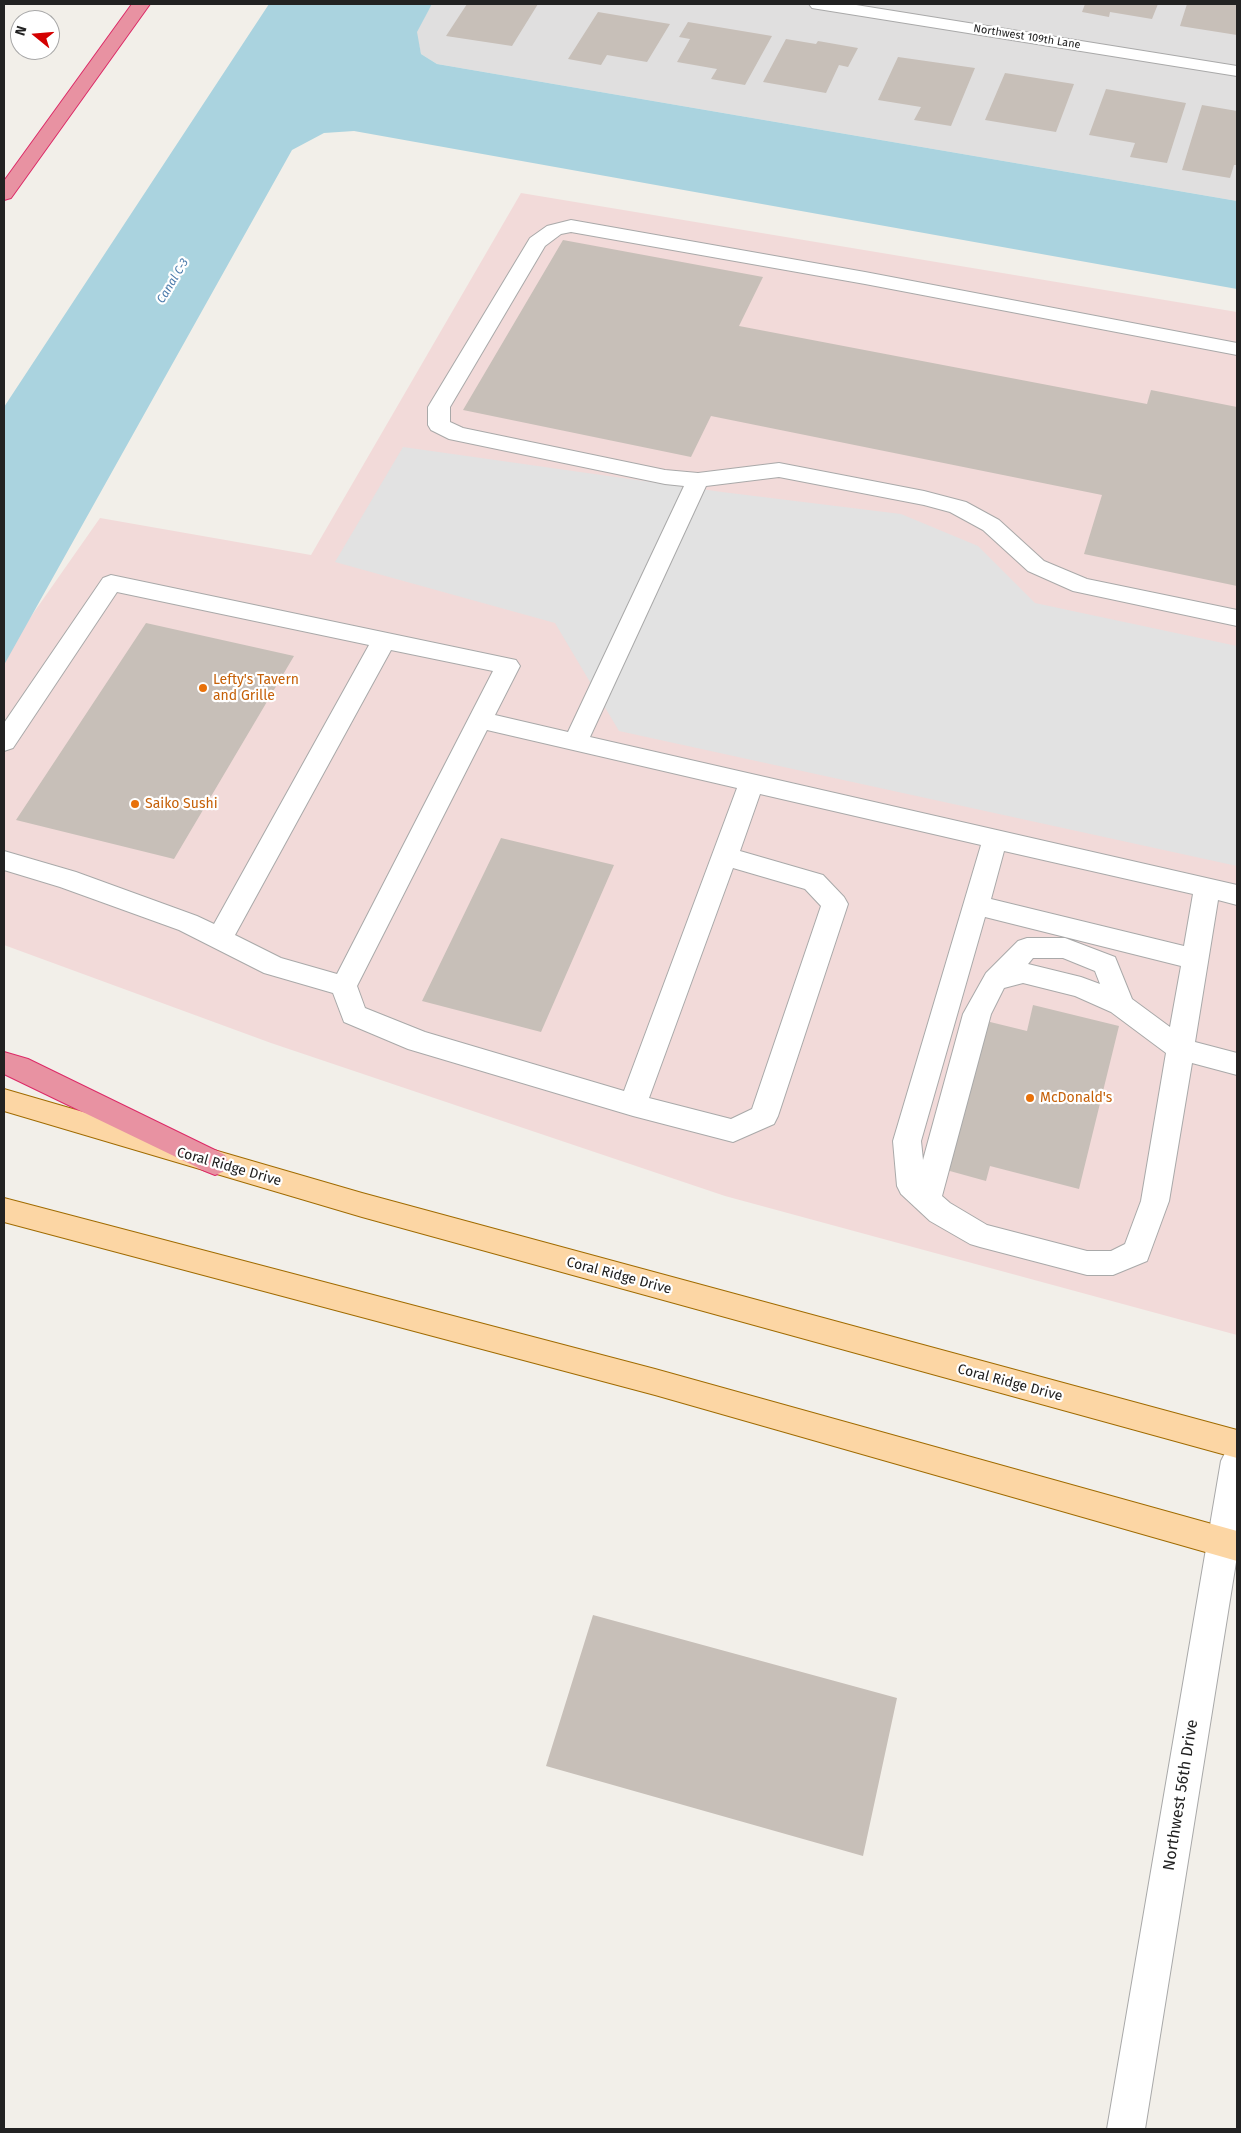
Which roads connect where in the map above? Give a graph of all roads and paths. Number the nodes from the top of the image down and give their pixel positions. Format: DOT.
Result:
graph roads {
  1 [pos="141,4"];
  2 [pos="818,4"];
  3 [pos="920,12"];
  4 [pos="1237,71"];
  5 [pos="4,194"];
  6 [pos="1237,349"];
  7 [pos="698,480"];
  8 [pos="1237,618"];
  9 [pos="384,640"];
  10 [pos="480,720"];
  11 [pos="4,742"];
  12 [pos="575,743"];
  13 [pos="751,784"];
  14 [pos="995,839"];
  15 [pos="725,856"];
  16 [pos="4,861"];
  17 [pos="1207,888"];
  18 [pos="1237,895"];
  19 [pos="976,905"];
  20 [pos="219,939"];
  21 [pos="1195,959"];
  22 [pos="344,986"];
  23 [pos="1180,1049"];
  24 [pos="4,1063"];
  25 [pos="1237,1064"];
  26 [pos="4,1100"];
  27 [pos="633,1105"];
  28 [pos="215,1163"];
  29 [pos="926,1200"];
  30 [pos="4,1210"];
  31 [pos="1237,1444"];
  32 [pos="1237,1461"];
  33 [pos="1230,1544"];
  34 [pos="1126,2129"];
  1 -- 5 [label="highway"];
  2 -- 3 [label="street, Northwest 109th Lane"];
  3 -- 4 [label="street, Northwest 109th Lane"];
  6 -- 7 [label="street"];
  7 -- 8 [label="street"];
  7 -- 12 [label="street"];
  9 -- 10 [label="street"];
  9 -- 11 [label="street"];
  9 -- 20 [label="street"];
  10 -- 12 [label="street"];
  10 -- 22 [label="street"];
  12 -- 13 [label="street"];
  13 -- 14 [label="street"];
  13 -- 15 [label="street"];
  14 -- 17 [label="street"];
  14 -- 19 [label="street"];
  15 -- 27 [label="street"];
  15 -- 27 [label="street"];
  16 -- 20 [label="street"];
  17 -- 18 [label="street"];
  17 -- 21 [label="street"];
  19 -- 21 [label="street"];
  19 -- 29 [label="street"];
  20 -- 22 [label="street"];
  21 -- 23 [label="street"];
  22 -- 27 [label="street"];
  23 -- 25 [label="street"];
  23 -- 29 [label="street"];
  23 -- 29 [label="street"];
  24 -- 28 [label="highway"];
  26 -- 28 [label="main road, Coral Ridge Drive"];
  28 -- 31 [label="main road, Coral Ridge Drive"];
  30 -- 33 [label="main road"];
  32 -- 33 [label="street, Northwest 56th Drive"];
  33 -- 34 [label="street, Northwest 56th Drive"];
}
